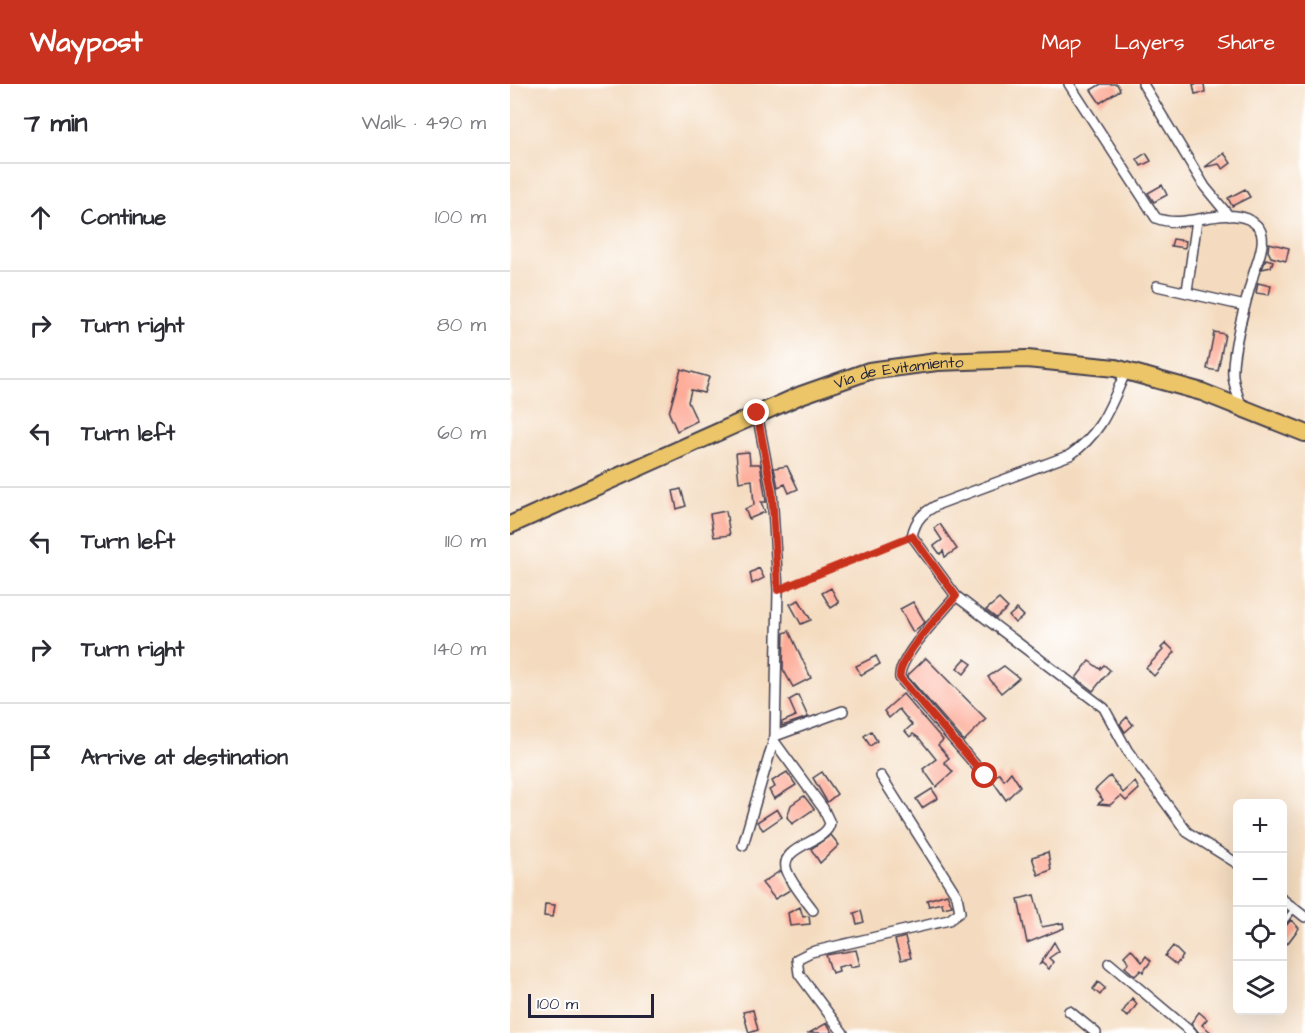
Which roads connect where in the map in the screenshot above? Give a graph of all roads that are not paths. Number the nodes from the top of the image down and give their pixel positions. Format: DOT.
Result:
graph roads {
  1 [pos="1143,84"];
  2 [pos="1072,85"];
  3 [pos="1229,216"];
  4 [pos="1197,220"];
  5 [pos="1157,286"];
  6 [pos="1187,291"];
  7 [pos="1245,306"];
  8 [pos="1126,371"];
  9 [pos="1242,408"];
  10 [pos="757,413"];
  11 [pos="1305,433"];
  12 [pos="510,525"];
  13 [pos="956,596"];
  14 [pos="843,711"];
  15 [pos="774,738"];
  16 [pos="881,776"];
  17 [pos="985,776"];
  18 [pos="743,845"];
  19 [pos="1233,861"];
  20 [pos="1287,902"];
  21 [pos="1295,908"];
  22 [pos="813,910"];
  23 [pos="1305,917"];
  24 [pos="1287,918"];
  25 [pos="1109,963"];
  26 [pos="1069,1011"];
  27 [pos="843,1033"];
  28 [pos="1096,1033"];
  29 [pos="1192,1033"];
  1 -- 3 [label="street"];
  2 -- 4 [label="street"];
  3 -- 4 [label="street"];
  3 -- 7 [label="street"];
  4 -- 6 [label="street"];
  5 -- 6 [label="street"];
  6 -- 7 [label="street"];
  7 -- 9 [label="street"];
  8 -- 9 [label="highway, Vía de Evitamiento"];
  8 -- 10 [label="highway, Vía de Evitamiento"];
  8 -- 13 [label="street"];
  9 -- 11 [label="highway, Vía de Evitamiento"];
  10 -- 12 [label="highway, Vía de Evitamiento"];
  10 -- 15 [label="street"];
  13 -- 17 [label="street"];
  13 -- 19 [label="street"];
  14 -- 15 [label="street"];
  15 -- 18 [label="street"];
  15 -- 22 [label="street"];
  16 -- 27 [label="street"];
  20 -- 21 [label="street"];
  21 -- 23 [label="street"];
  21 -- 24 [label="lane"];
  25 -- 29 [label="street"];
  26 -- 28 [label="street"];
}
